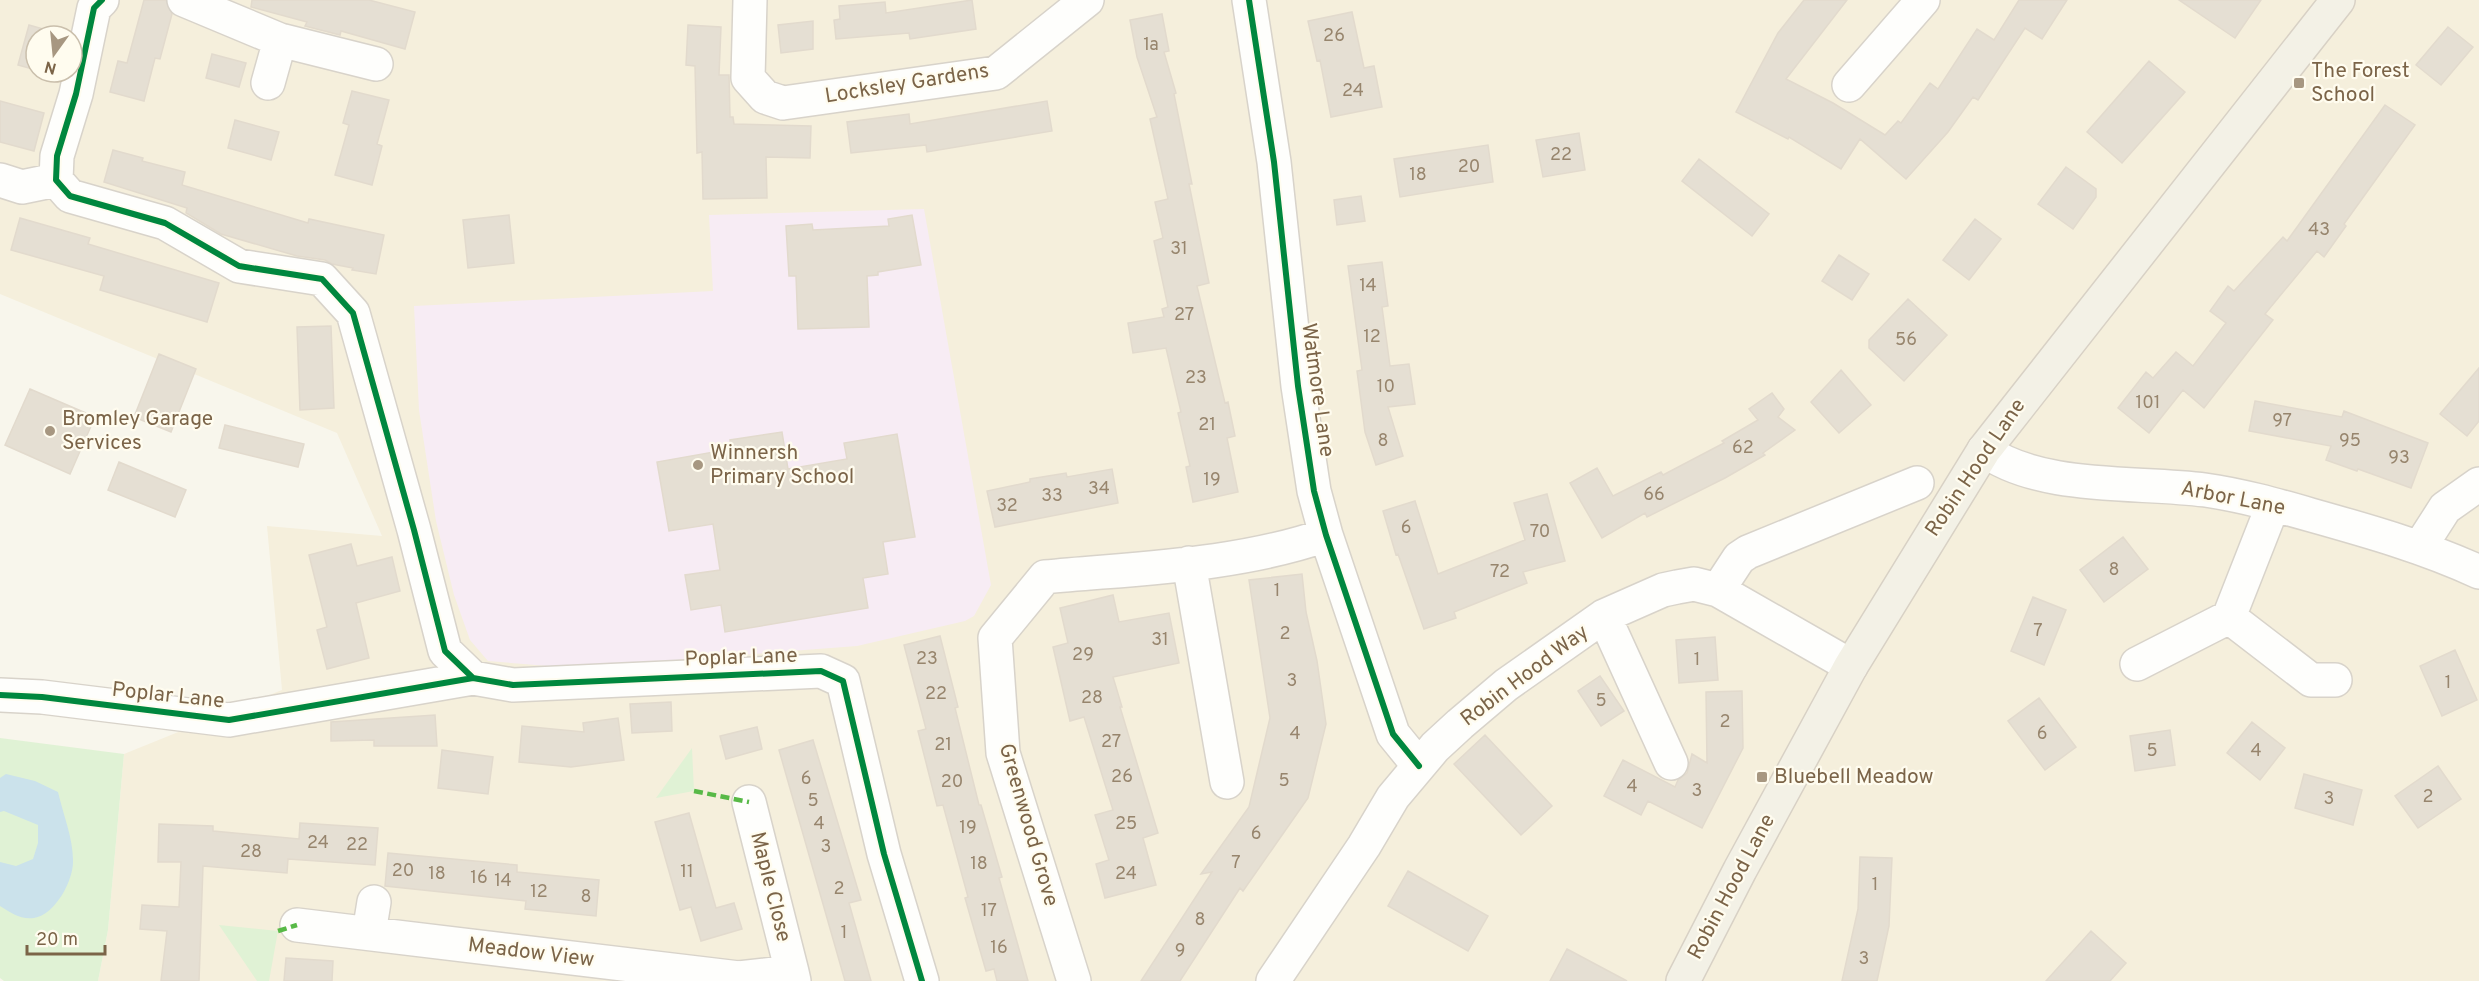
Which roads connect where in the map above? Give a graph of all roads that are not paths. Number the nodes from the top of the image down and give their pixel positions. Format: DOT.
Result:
graph roads {
  1 [pos="102,0"];
  2 [pos="184,0"];
  3 [pos="750,0"];
  4 [pos="1087,0"];
  5 [pos="1249,0"];
  6 [pos="1923,0"];
  7 [pos="2327,4"];
  8 [pos="280,40"];
  9 [pos="376,64"];
  10 [pos="268,83"];
  11 [pos="1849,85"];
  12 [pos="0,180"];
  13 [pos="56,180"];
  14 [pos="1984,450"];
  15 [pos="1917,483"];
  16 [pos="2479,484"];
  17 [pos="2273,504"];
  18 [pos="1326,535"];
  19 [pos="2420,547"];
  20 [pos="1189,562"];
  21 [pos="2479,572"];
  22 [pos="1718,590"];
  23 [pos="1604,616"];
  24 [pos="2229,616"];
  25 [pos="2137,664"];
  26 [pos="1851,666"];
  27 [pos="474,678"];
  28 [pos="2335,680"];
  29 [pos="0,695"];
  30 [pos="1671,763"];
  31 [pos="1419,766"];
  32 [pos="1227,782"];
  33 [pos="749,802"];
  34 [pos="374,902"];
  35 [pos="297,925"];
  36 [pos="369,933"];
  37 [pos="793,977"];
  38 [pos="922,981"];
  39 [pos="1074,981"];
  40 [pos="1273,981"];
  41 [pos="1683,981"];
  1 -- 13 [label="street"];
  2 -- 8 [label="street"];
  3 -- 4 [label="street, Locksley Gardens"];
  5 -- 18 [label="street, Watmore Lane"];
  6 -- 11 [label="street"];
  7 -- 14 [label="main road, Robin Hood Lane"];
  8 -- 9 [label="street"];
  8 -- 10 [label="street"];
  12 -- 13 [label="street"];
  13 -- 27 [label="street"];
  14 -- 17 [label="street, Arbor Lane"];
  14 -- 26 [label="main road, Robin Hood Lane"];
  15 -- 22 [label="street"];
  16 -- 19 [label="street"];
  17 -- 19 [label="street, Arbor Lane"];
  17 -- 24 [label="street"];
  18 -- 20 [label="street, Greenwood Grove"];
  18 -- 31 [label="street, Watmore Lane"];
  19 -- 21 [label="street, Arbor Lane"];
  20 -- 32 [label="street"];
  20 -- 39 [label="street, Greenwood Grove"];
  22 -- 23 [label="street, Robin Hood Way"];
  22 -- 26 [label="street, Robin Hood Way"];
  23 -- 30 [label="street"];
  23 -- 31 [label="street, Robin Hood Way"];
  24 -- 25 [label="street"];
  24 -- 28 [label="street"];
  26 -- 41 [label="main road, Robin Hood Lane"];
  27 -- 29 [label="street, Poplar Lane"];
  27 -- 38 [label="street, Poplar Lane"];
  31 -- 40 [label="street, Robin Hood Way"];
  33 -- 37 [label="street, Maple Close"];
  34 -- 36 [label="street"];
  35 -- 36 [label="street, Meadow View"];
  36 -- 37 [label="street, Meadow View"];
}
